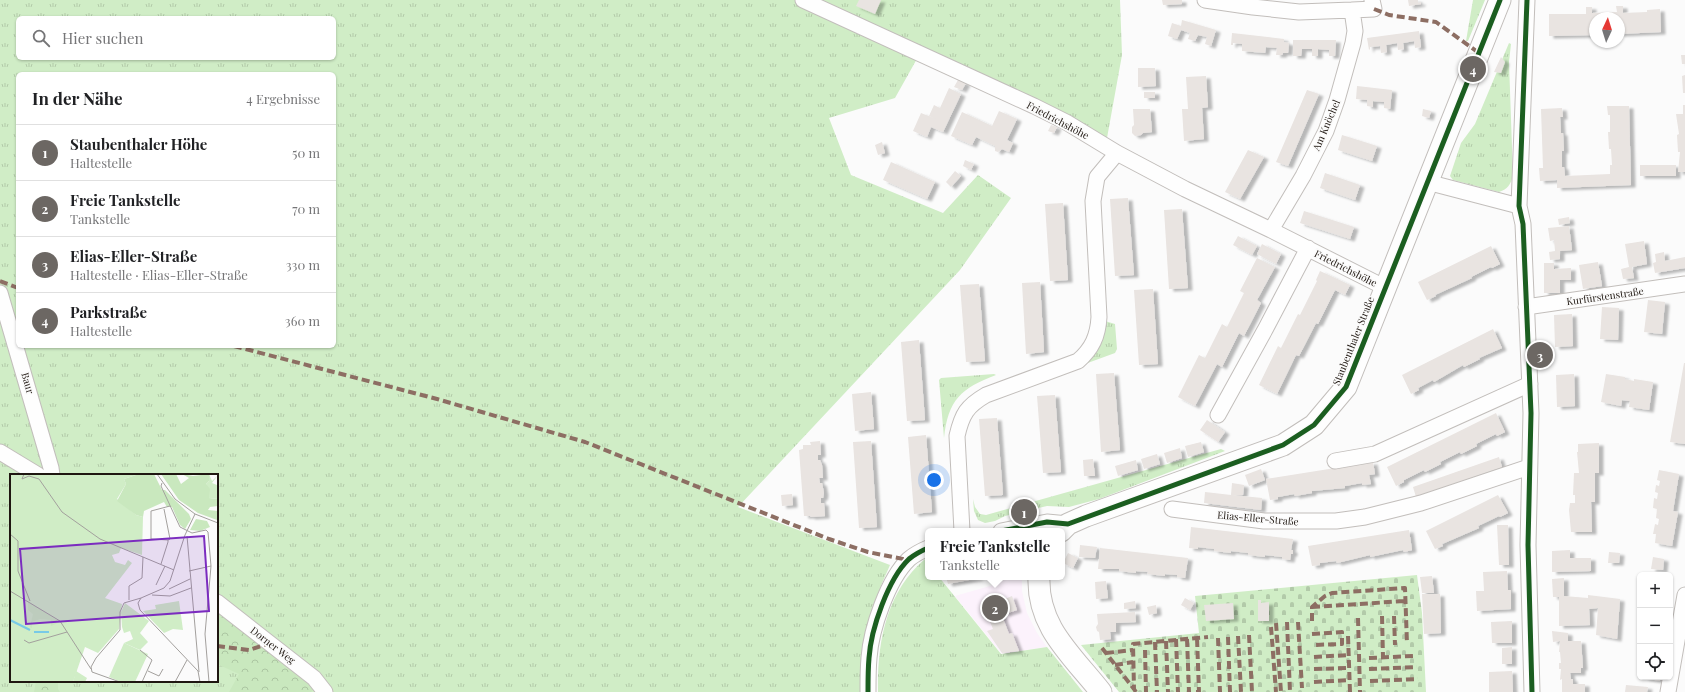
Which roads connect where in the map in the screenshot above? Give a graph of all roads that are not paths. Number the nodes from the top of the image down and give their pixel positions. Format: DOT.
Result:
graph roads {
  1 [pos="804,0"];
  2 [pos="1205,0"];
  3 [pos="1372,0"];
  4 [pos="1500,0"];
  5 [pos="1527,0"];
  6 [pos="1352,10"];
  7 [pos="1117,153"];
  8 [pos="1427,182"];
  9 [pos="1519,206"];
  10 [pos="1271,230"];
  11 [pos="1308,248"];
  12 [pos="1685,284"];
  13 [pos="1384,287"];
  14 [pos="0,293"];
  15 [pos="1526,307"];
  16 [pos="16,346"];
  17 [pos="16,348"];
  18 [pos="1530,384"];
  19 [pos="1218,415"];
  20 [pos="0,452"];
  21 [pos="1335,461"];
  22 [pos="1529,467"];
  23 [pos="36,474"];
  24 [pos="52,474"];
  25 [pos="1172,509"];
  26 [pos="1064,527"];
  27 [pos="962,528"];
  28 [pos="1016,528"];
  29 [pos="925,549"];
  30 [pos="1039,580"];
  31 [pos="1685,595"];
  32 [pos="218,603"];
  33 [pos="325,692"];
  34 [pos="868,692"];
  35 [pos="1100,692"];
  36 [pos="1532,692"];
  37 [pos="1668,692"];
  1 -- 7 [label="street, Friedrichshöhe"];
  2 -- 6 [label="street"];
  3 -- 6 [label="street"];
  4 -- 8 [label="main road, Staubenthaler Straße"];
  5 -- 9 [label="street"];
  6 -- 10 [label="street, Am Knöchel"];
  7 -- 10 [label="street, Friedrichshöhe"];
  7 -- 27 [label="street"];
  8 -- 9 [label="street"];
  8 -- 13 [label="main road, Staubenthaler Straße"];
  9 -- 15 [label="street"];
  10 -- 11 [label="street, Friedrichshöhe"];
  11 -- 13 [label="street, Friedrichshöhe"];
  11 -- 19 [label="street, Friedrichshöhe"];
  12 -- 15 [label="street, Kurfürstenstraße"];
  13 -- 26 [label="main road, Staubenthaler Straße"];
  14 -- 16 [label="street, Baur"];
  15 -- 18 [label="street"];
  17 -- 24 [label="street, Baur"];
  18 -- 21 [label="street"];
  18 -- 22 [label="street"];
  20 -- 23 [label="street"];
  22 -- 25 [label="street, Elias-Eller-Straße"];
  22 -- 36 [label="street"];
  26 -- 28 [label="street"];
  29 -- 34 [label="street"];
  30 -- 35 [label="main road"];
  31 -- 37 [label="street"];
  32 -- 33 [label="street, Dorner Weg"];
}
